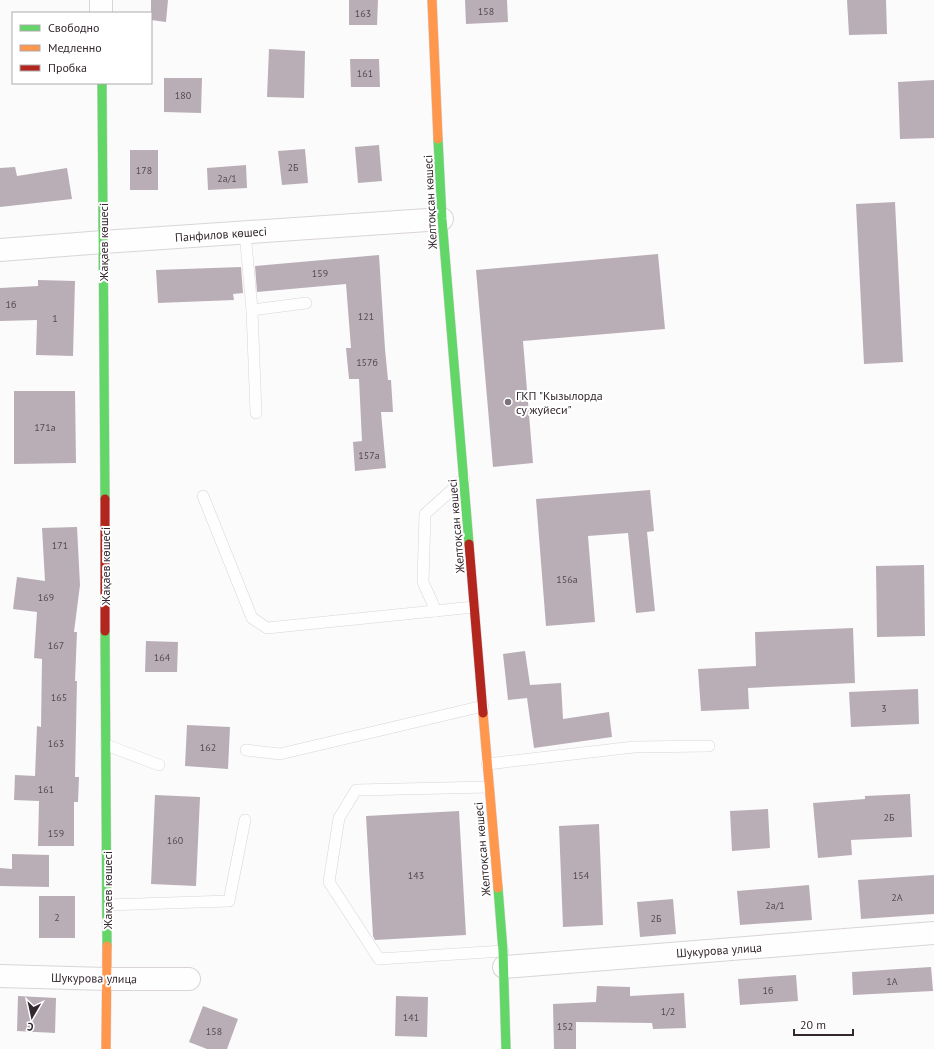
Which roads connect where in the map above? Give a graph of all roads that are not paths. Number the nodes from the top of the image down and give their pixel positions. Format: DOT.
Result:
graph roads {
  1 [pos="101,0"];
  2 [pos="432,0"];
  3 [pos="101,12"];
  4 [pos="102,84"];
  5 [pos="442,219"];
  6 [pos="245,232"];
  7 [pos="103,242"];
  8 [pos="0,250"];
  9 [pos="306,303"];
  10 [pos="252,310"];
  11 [pos="256,414"];
  12 [pos="464,479"];
  13 [pos="203,496"];
  14 [pos="474,607"];
  15 [pos="436,611"];
  16 [pos="482,706"];
  17 [pos="106,745"];
  18 [pos="709,746"];
  19 [pos="246,750"];
  20 [pos="487,764"];
  21 [pos="159,765"];
  22 [pos="489,787"];
  23 [pos="245,820"];
  24 [pos="107,905"];
  25 [pos="934,933"];
  26 [pos="503,959"];
  27 [pos="0,976"];
  28 [pos="189,978"];
  29 [pos="107,979"];
  30 [pos="106,1049"];
  31 [pos="506,1049"];
  1 -- 3 [label="street"];
  2 -- 5 [label="street, Желтоқсан көшесі"];
  4 -- 7 [label="street, Жақаев көшесі"];
  5 -- 6 [label="street, Панфилов көшесі"];
  5 -- 12 [label="street, Желтоқсан көшесі"];
  6 -- 7 [label="street, Панфилов көшесі"];
  6 -- 10 [label="lane"];
  7 -- 8 [label="street, Панфилов көшесі"];
  7 -- 17 [label="street, Жақаев көшесі"];
  9 -- 10 [label="lane"];
  10 -- 11 [label="lane"];
  12 -- 14 [label="street, Желтоқсан көшесі"];
  12 -- 15 [label="lane"];
  13 -- 15 [label="lane"];
  14 -- 15 [label="lane"];
  14 -- 16 [label="street, Желтоқсан көшесі"];
  16 -- 19 [label="lane"];
  16 -- 20 [label="street, Желтоқсан көшесі"];
  17 -- 21 [label="lane"];
  17 -- 24 [label="street, Жақаев көшесі"];
  18 -- 20 [label="lane"];
  20 -- 22 [label="street, Желтоқсан көшесі"];
  22 -- 26 [label="street, Желтоқсан көшесі"];
  22 -- 26 [label="lane"];
  23 -- 24 [label="lane"];
  24 -- 29 [label="street, Жақаев көшесі"];
  25 -- 26 [label="street, Шукурова улица"];
  26 -- 31 [label="street, Желтоқсан көшесі"];
  27 -- 29 [label="street, Шукурова улица"];
  28 -- 29 [label="street, Шукурова улица"];
  29 -- 30 [label="street, Жақаев көшесі"];
}
